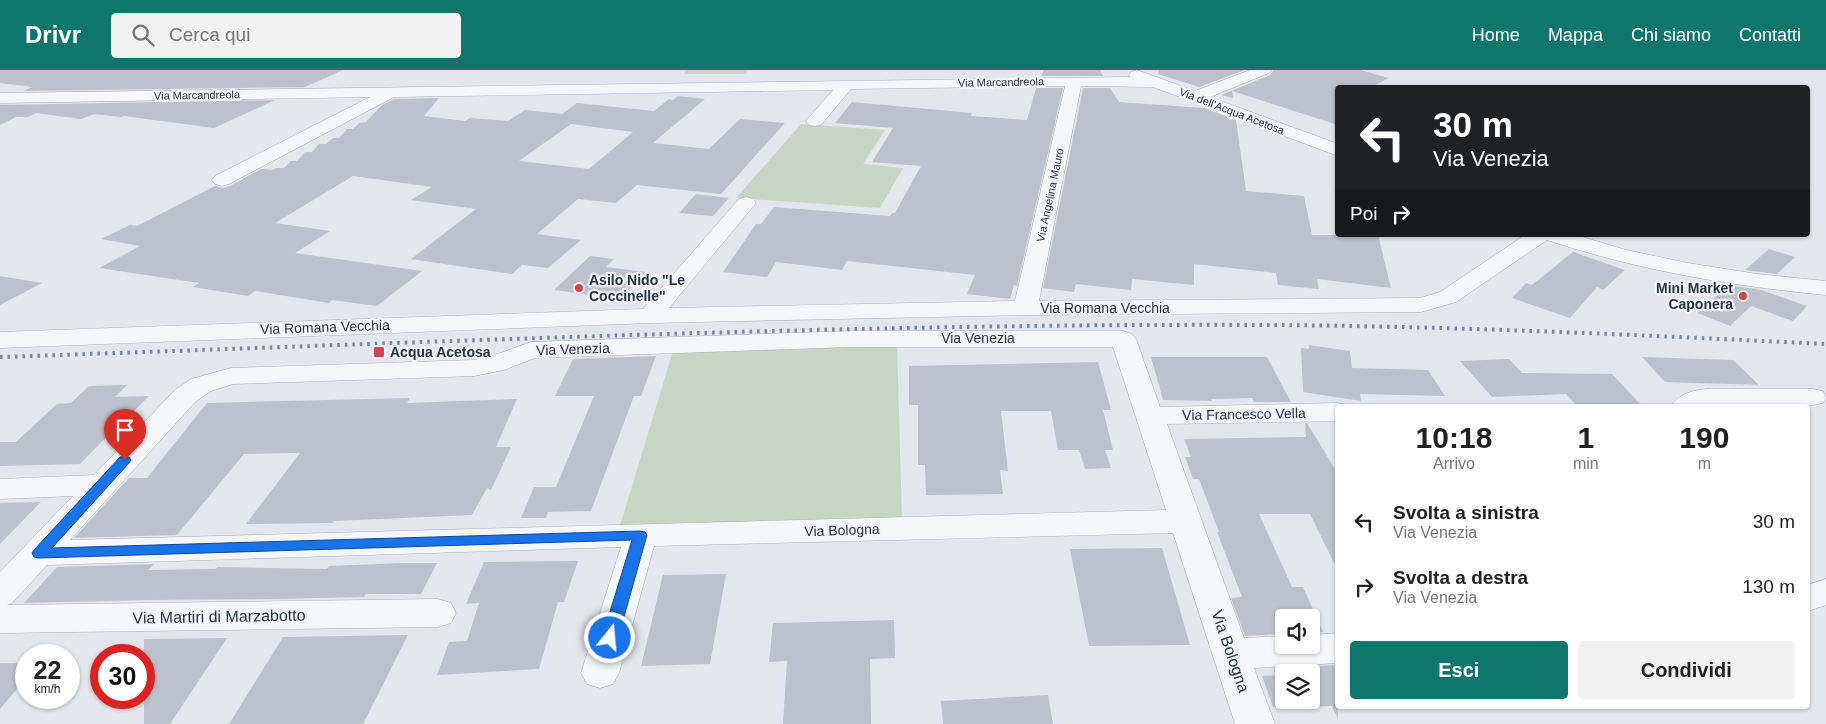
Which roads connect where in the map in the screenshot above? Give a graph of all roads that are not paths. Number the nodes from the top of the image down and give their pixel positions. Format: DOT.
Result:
graph roads {
  1 [pos="1127,70"];
  2 [pos="1264,70"];
  3 [pos="660,72"];
  4 [pos="1074,81"];
  5 [pos="1155,82"];
  6 [pos="846,85"];
  7 [pos="640,88"];
  8 [pos="393,92"];
  9 [pos="1196,97"];
  10 [pos="0,98"];
  11 [pos="815,121"];
  12 [pos="1335,150"];
  13 [pos="222,180"];
  14 [pos="746,203"];
  15 [pos="1535,237"];
  16 [pos="1561,237"];
  17 [pos="1826,288"];
  18 [pos="1025,308"];
  19 [pos="650,316"];
  20 [pos="1123,339"];
  21 [pos="0,340"];
  22 [pos="1813,397"];
  23 [pos="1688,404"];
  24 [pos="1335,412"];
  25 [pos="1150,416"];
  26 [pos="101,485"];
  27 [pos="0,489"];
  28 [pos="1186,520"];
  29 [pos="640,535"];
  30 [pos="39,553"];
  31 [pos="1826,592"];
  32 [pos="0,594"];
  33 [pos="1810,597"];
  34 [pos="438,613"];
  35 [pos="0,619"];
  36 [pos="1335,648"];
  37 [pos="1232,654"];
  38 [pos="600,672"];
  39 [pos="1256,724"];
  1 -- 5 [label="street, Via dell'Acqua Acetosa"];
  2 -- 9 [label="street"];
  3 -- 7 [label="street"];
  4 -- 5 [label="street, Via Marcandreola"];
  4 -- 6 [label="street, Via Marcandreola"];
  4 -- 18 [label="street, Via Angelina Mauro"];
  5 -- 9 [label="street, Via dell'Acqua Acetosa"];
  6 -- 7 [label="street, Via Marcandreola"];
  6 -- 11 [label="street"];
  7 -- 8 [label="street, Via Marcandreola"];
  8 -- 10 [label="street, Via Marcandreola"];
  8 -- 13 [label="street, Via Marcandreola"];
  9 -- 12 [label="street, Via dell'Acqua Acetosa"];
  14 -- 19 [label="street"];
  15 -- 18 [label="street, Via Romana Vecchia"];
  16 -- 17 [label="street"];
  18 -- 19 [label="street, Via Romana Vecchia"];
  19 -- 21 [label="street, Via Romana Vecchia"];
  20 -- 25 [label="street, Via Bologna"];
  20 -- 26 [label="street, Via Venezia"];
  22 -- 23 [label="street"];
  24 -- 25 [label="street, Via Francesco Vella"];
  25 -- 28 [label="street, Via Bologna"];
  26 -- 27 [label="street"];
  26 -- 30 [label="street, Via Venezia"];
  28 -- 29 [label="street, Via Bologna"];
  28 -- 37 [label="street, Via Bologna"];
  29 -- 30 [label="street"];
  29 -- 38 [label="street"];
  30 -- 32 [label="street, Via Venezia"];
  31 -- 33 [label="street"];
  34 -- 35 [label="street, Via Martiri di Marzabotto"];
  36 -- 37 [label="street"];
  37 -- 39 [label="street, Via Bologna"];
}
